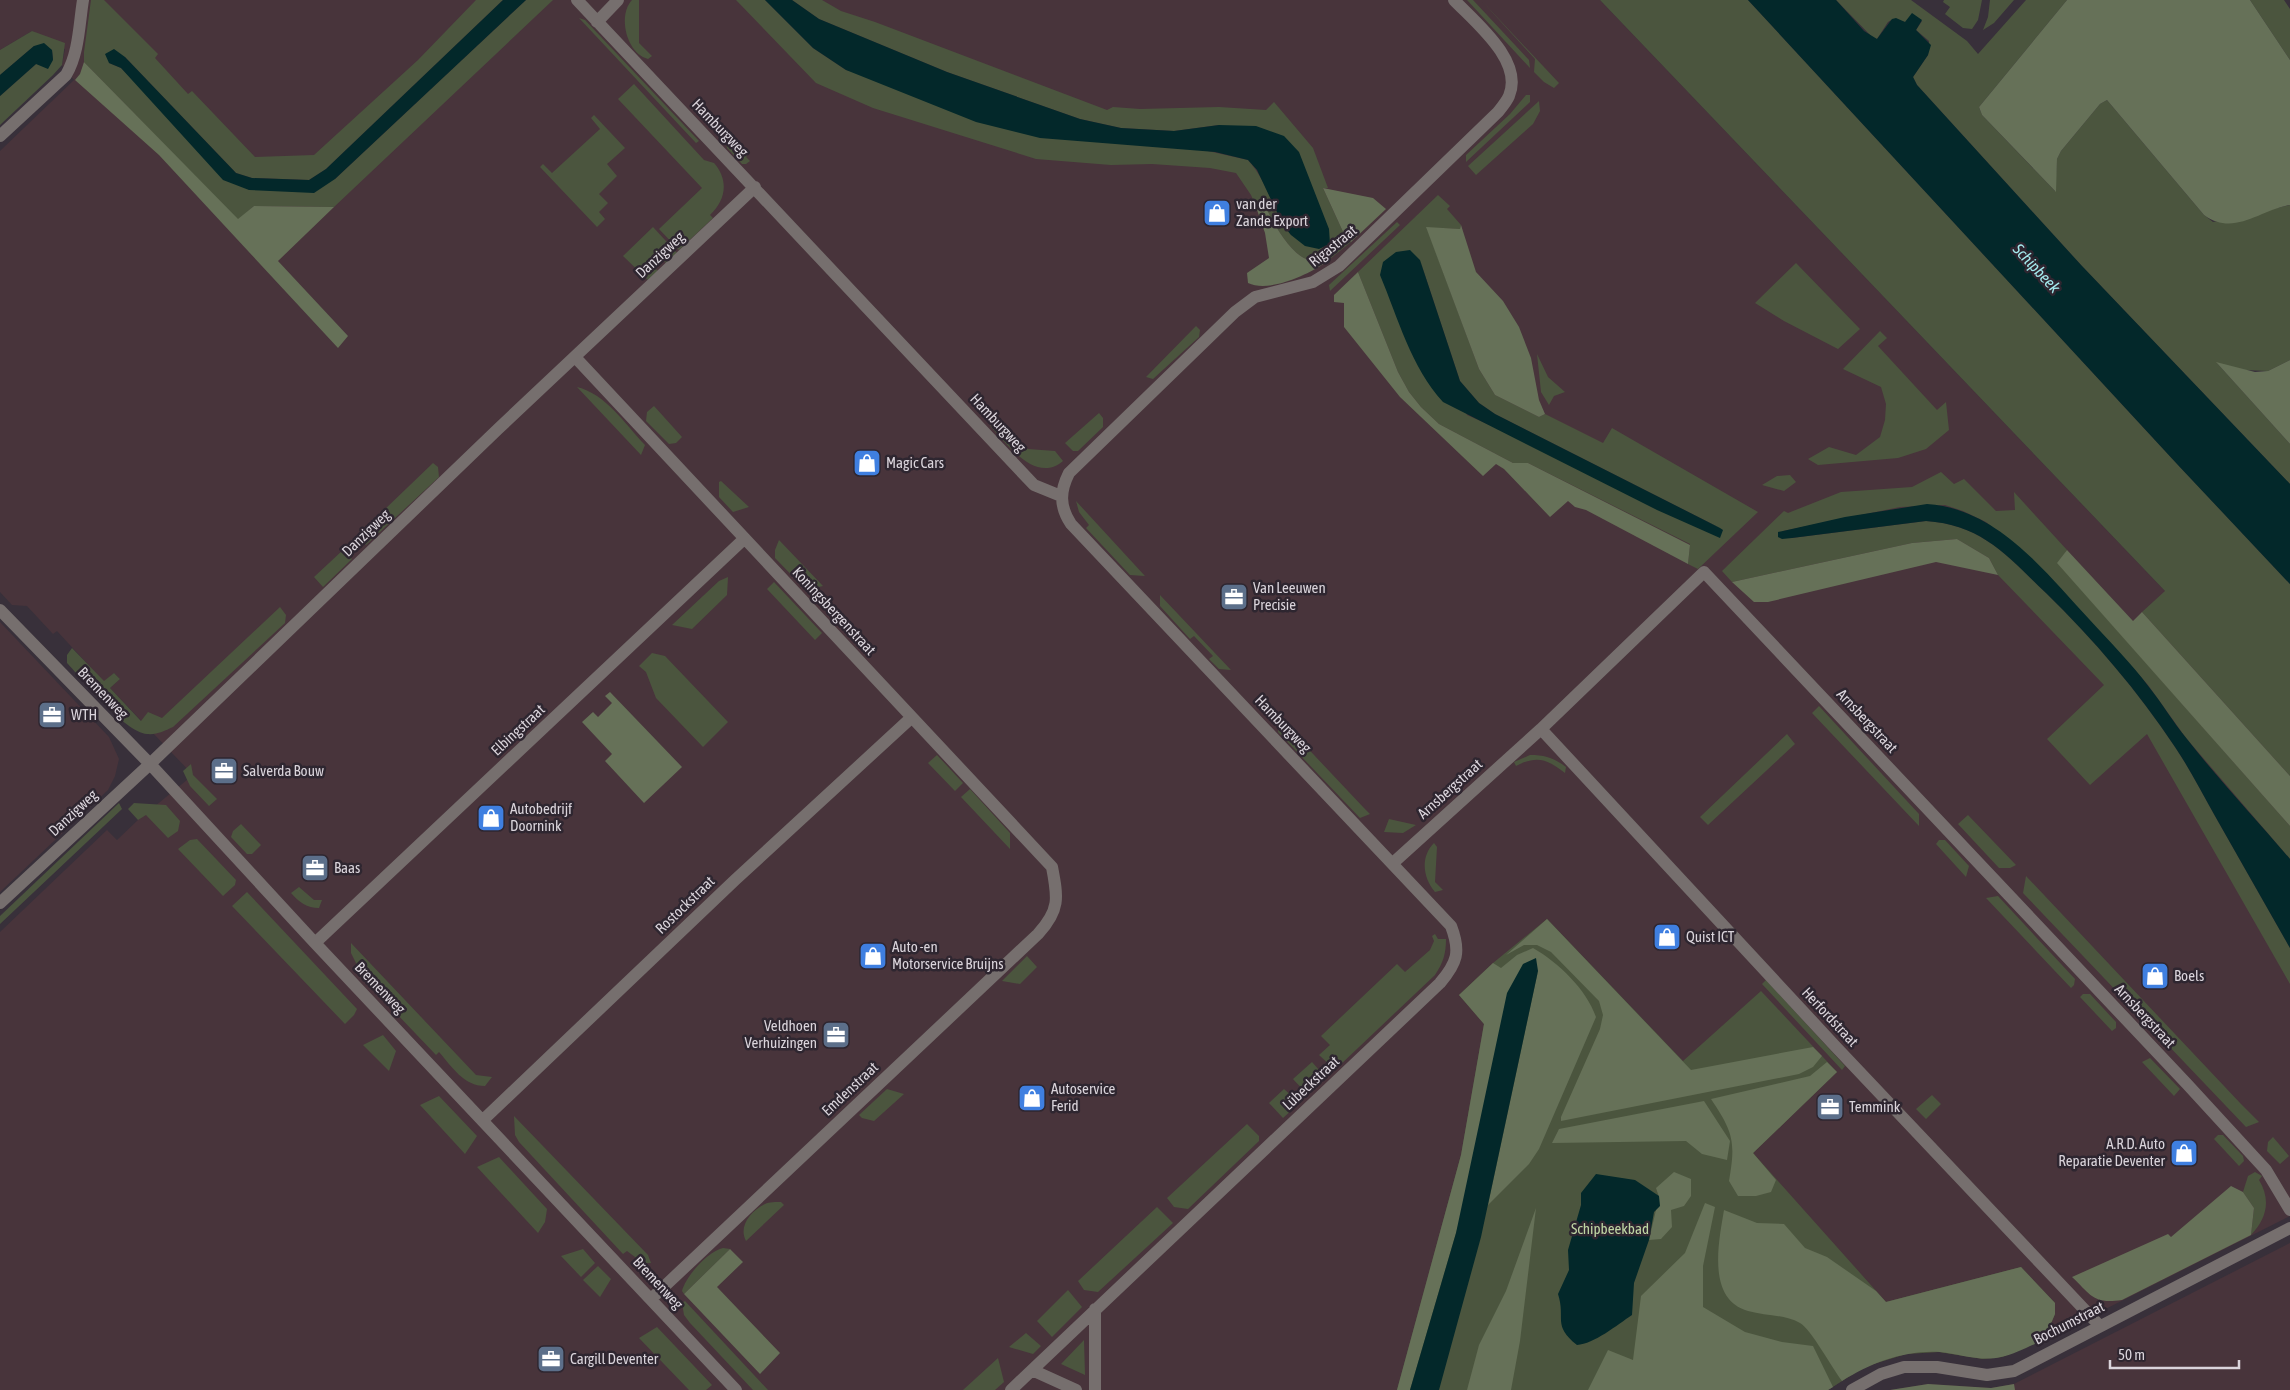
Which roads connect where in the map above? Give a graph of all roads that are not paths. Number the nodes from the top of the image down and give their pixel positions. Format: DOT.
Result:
graph roads {
  1 [pos="83,0"];
  2 [pos="577,0"];
  3 [pos="618,0"];
  4 [pos="1454,0"];
  5 [pos="597,22"];
  6 [pos="0,136"];
  7 [pos="754,187"];
  8 [pos="575,357"];
  9 [pos="1061,496"];
  10 [pos="744,539"];
  11 [pos="0,610"];
  12 [pos="912,718"];
  13 [pos="1541,729"];
  14 [pos="150,764"];
  15 [pos="1392,863"];
  16 [pos="1057,892"];
  17 [pos="0,903"];
  18 [pos="315,943"];
  19 [pos="483,1120"];
  20 [pos="2290,1210"];
  21 [pos="2290,1228"];
  22 [pos="650,1299"];
  23 [pos="1095,1310"];
  24 [pos="2099,1326"];
  25 [pos="1032,1370"];
  26 [pos="736,1390"];
  27 [pos="1011,1390"];
  28 [pos="1076,1390"];
  29 [pos="1095,1390"];
  30 [pos="1852,1390"];
  1 -- 6 [label="street"];
  2 -- 5 [label="street, Hamburgweg"];
  3 -- 5 [label="street"];
  4 -- 9 [label="street, Rigastraat"];
  5 -- 7 [label="street, Hamburgweg"];
  7 -- 8 [label="street, Danzigweg"];
  7 -- 9 [label="street, Hamburgweg"];
  8 -- 10 [label="street, Koningsbergenstraat"];
  8 -- 14 [label="street, Danzigweg"];
  9 -- 15 [label="street, Hamburgweg"];
  10 -- 12 [label="street, Koningsbergenstraat"];
  10 -- 18 [label="street, Elbingstraat"];
  11 -- 14 [label="street, Bremenweg"];
  12 -- 16 [label="street, Koningsbergenstraat"];
  12 -- 19 [label="street, Rostockstraat"];
  13 -- 15 [label="street, Arnsbergstraat"];
  13 -- 20 [label="street, Arnsbergstraat"];
  13 -- 24 [label="street, Herfordstraat"];
  14 -- 17 [label="street, Danzigweg"];
  14 -- 18 [label="street, Bremenweg"];
  15 -- 23 [label="street, Lübeckstraat"];
  16 -- 22 [label="street, Emdenstraat"];
  18 -- 19 [label="street, Bremenweg"];
  19 -- 22 [label="street, Bremenweg"];
  21 -- 24 [label="street, Bochumstraat"];
  22 -- 26 [label="street, Bremenweg"];
  23 -- 25 [label="street, Lübeckstraat"];
  23 -- 29 [label="street"];
  24 -- 30 [label="street, Bochumstraat"];
  25 -- 27 [label="street, Lübeckstraat"];
  25 -- 28 [label="street"];
}
